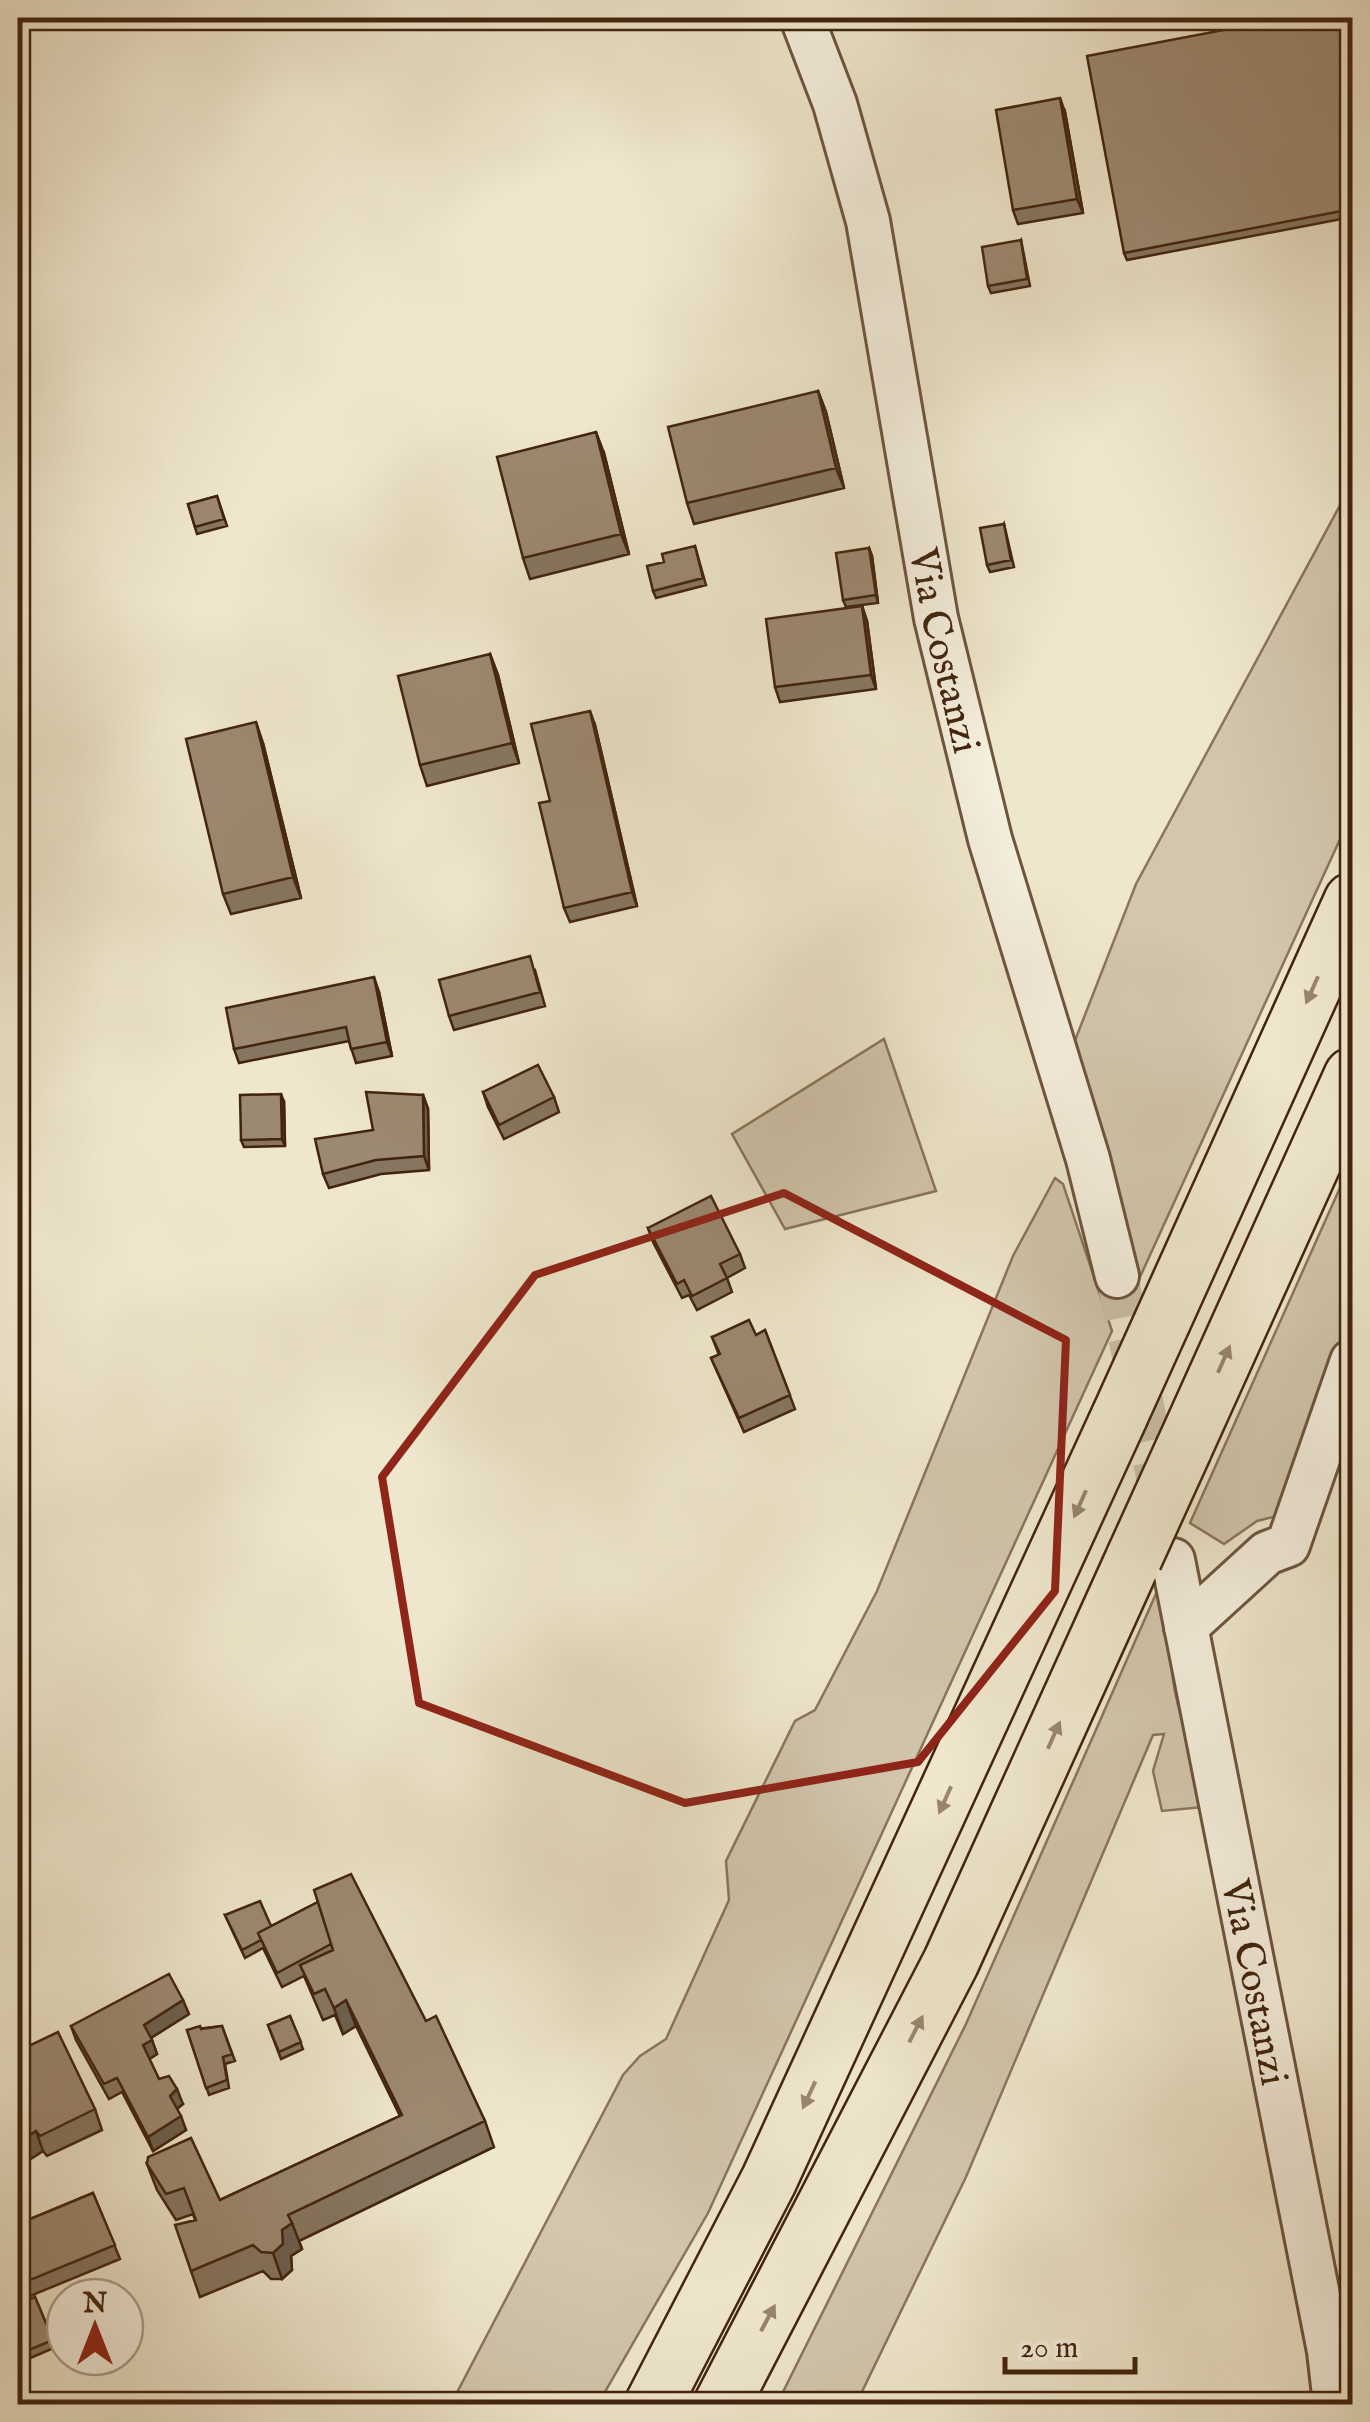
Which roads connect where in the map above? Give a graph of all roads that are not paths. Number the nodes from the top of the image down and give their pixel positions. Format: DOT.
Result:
graph roads {
  1 [pos="802,18"];
  2 [pos="1352,902"];
  3 [pos="1352,1076"];
  4 [pos="1117,1276"];
  5 [pos="1352,1361"];
  6 [pos="1154,1559"];
  7 [pos="1186,1627"];
  8 [pos="653,2404"];
  9 [pos="722,2404"];
  10 [pos="1335,2404"];
  1 -- 4 [label="street, Via Costanzi"];
  2 -- 8 [label="highway, one-way, bridge"];
  6 -- 3 [label="highway, one-way, bridge"];
  5 -- 7 [label="street"];
  6 -- 7 [label="street, Via Costanzi"];
  9 -- 6 [label="highway, one-way"];
  7 -- 10 [label="street, Via Costanzi"];
}
